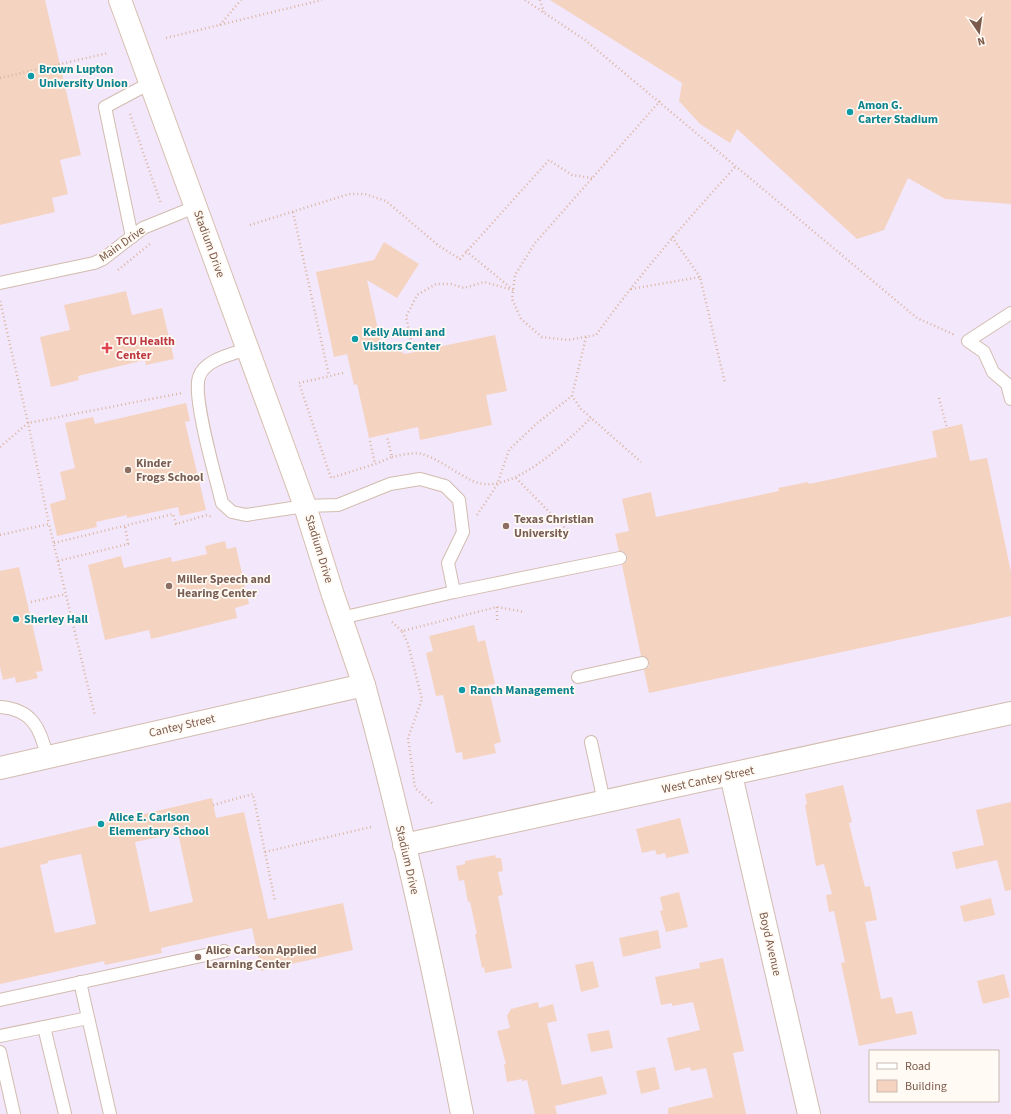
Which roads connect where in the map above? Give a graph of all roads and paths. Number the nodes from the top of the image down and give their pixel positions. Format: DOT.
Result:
graph roads {
  1 [pos="120,0"];
  2 [pos="241,0"];
  3 [pos="322,0"];
  4 [pos="525,0"];
  5 [pos="540,0"];
  6 [pos="314,1"];
  7 [pos="544,12"];
  8 [pos="220,25"];
  9 [pos="166,38"];
  10 [pos="108,53"];
  11 [pos="0,78"];
  12 [pos="150,83"];
  13 [pos="660,101"];
  14 [pos="130,114"];
  15 [pos="736,166"];
  16 [pos="592,178"];
  17 [pos="195,207"];
  18 [pos="293,212"];
  19 [pos="165,218"];
  20 [pos="250,225"];
  21 [pos="132,237"];
  22 [pos="672,237"];
  23 [pos="466,252"];
  24 [pos="700,277"];
  25 [pos="0,283"];
  26 [pos="630,289"];
  27 [pos="513,290"];
  28 [pos="0,301"];
  29 [pos="1011,313"];
  30 [pos="586,337"];
  31 [pos="968,341"];
  32 [pos="412,343"];
  33 [pos="247,348"];
  34 [pos="343,373"];
  35 [pos="329,376"];
  36 [pos="724,383"];
  37 [pos="187,392"];
  38 [pos="572,396"];
  39 [pos="940,398"];
  40 [pos="1011,399"];
  41 [pos="591,418"];
  42 [pos="28,423"];
  43 [pos="947,428"];
  44 [pos="387,437"];
  45 [pos="370,441"];
  46 [pos="0,447"];
  47 [pos="392,457"];
  48 [pos="641,462"];
  49 [pos="375,464"];
  50 [pos="516,478"];
  51 [pos="497,484"];
  52 [pos="305,506"];
  53 [pos="207,515"];
  54 [pos="50,524"];
  55 [pos="125,526"];
  56 [pos="567,530"];
  57 [pos="464,532"];
  58 [pos="0,535"];
  59 [pos="54,543"];
  60 [pos="620,558"];
  61 [pos="58,561"];
  62 [pos="454,592"];
  63 [pos="66,594"];
  64 [pos="31,602"];
  65 [pos="497,607"];
  66 [pos="526,612"];
  67 [pos="341,618"];
  68 [pos="497,623"];
  69 [pos="642,663"];
  70 [pos="578,677"];
  71 [pos="364,685"];
  72 [pos="0,707"];
  73 [pos="1011,713"];
  74 [pos="95,716"];
  75 [pos="591,742"];
  76 [pos="47,757"];
  77 [pos="0,768"];
  78 [pos="731,775"];
  79 [pos="604,802"];
  80 [pos="432,803"];
  81 [pos="213,805"];
  82 [pos="371,827"];
  83 [pos="404,845"];
  84 [pos="265,852"];
  85 [pos="275,901"];
  86 [pos="224,950"];
  87 [pos="80,982"];
  88 [pos="0,1000"];
  89 [pos="88,1018"];
  90 [pos="44,1027"];
  91 [pos="0,1036"];
  92 [pos="0,1052"];
  93 [pos="14,1114"];
  94 [pos="65,1114"];
  95 [pos="110,1114"];
  96 [pos="462,1114"];
  97 [pos="809,1114"];
  1 -- 12 [label="street, Stadium Drive"];
  2 -- 8 [label="path"];
  3 -- 6 [label="path"];
  4 -- 7 [label="path"];
  5 -- 7 [label="path"];
  6 -- 8 [label="path"];
  7 -- 13 [label="path"];
  8 -- 9 [label="path"];
  10 -- 11 [label="path"];
  12 -- 17 [label="street, Stadium Drive"];
  12 -- 21 [label="lane"];
  13 -- 15 [label="path"];
  13 -- 16 [label="path"];
  14 -- 19 [label="path"];
  15 -- 22 [label="path"];
  15 -- 31 [label="path"];
  16 -- 23 [label="path"];
  16 -- 27 [label="path"];
  17 -- 19 [label="lane, Main Drive"];
  17 -- 33 [label="street, Stadium Drive"];
  18 -- 20 [label="path"];
  18 -- 23 [label="path"];
  18 -- 35 [label="path"];
  19 -- 21 [label="lane, Main Drive"];
  21 -- 25 [label="lane, Main Drive"];
  22 -- 24 [label="path"];
  22 -- 26 [label="path"];
  23 -- 27 [label="path"];
  24 -- 26 [label="path"];
  24 -- 36 [label="path"];
  26 -- 30 [label="path"];
  27 -- 30 [label="path"];
  27 -- 32 [label="path"];
  28 -- 42 [label="path"];
  29 -- 31 [label="lane"];
  30 -- 38 [label="path"];
  31 -- 40 [label="lane"];
  33 -- 52 [label="street, Stadium Drive"];
  33 -- 52 [label="lane"];
  34 -- 35 [label="path"];
  35 -- 49 [label="path"];
  37 -- 42 [label="path"];
  38 -- 41 [label="path"];
  38 -- 51 [label="path"];
  39 -- 43 [label="path"];
  41 -- 48 [label="path"];
  41 -- 50 [label="path"];
  42 -- 46 [label="path"];
  42 -- 54 [label="path"];
  44 -- 47 [label="path"];
  45 -- 49 [label="path"];
  47 -- 49 [label="path"];
  47 -- 51 [label="path"];
  50 -- 51 [label="path"];
  50 -- 56 [label="path"];
  51 -- 57 [label="path"];
  52 -- 57 [label="lane"];
  52 -- 67 [label="street, Stadium Drive"];
  53 -- 55 [label="path"];
  54 -- 58 [label="path"];
  54 -- 59 [label="path"];
  55 -- 59 [label="path"];
  55 -- 61 [label="path"];
  57 -- 62 [label="lane"];
  59 -- 61 [label="path"];
  60 -- 62 [label="lane"];
  61 -- 63 [label="path"];
  62 -- 67 [label="lane"];
  63 -- 64 [label="path"];
  63 -- 74 [label="path"];
  65 -- 66 [label="path"];
  65 -- 68 [label="path"];
  65 -- 80 [label="path"];
  67 -- 71 [label="street, Stadium Drive"];
  69 -- 70 [label="lane"];
  71 -- 76 [label="street, Cantey Street"];
  71 -- 83 [label="street, Stadium Drive"];
  72 -- 76 [label="lane"];
  73 -- 78 [label="street, West Cantey Street"];
  75 -- 79 [label="lane"];
  76 -- 77 [label="street, Cantey Street"];
  78 -- 79 [label="street, West Cantey Street"];
  78 -- 97 [label="street, Boyd Avenue"];
  79 -- 83 [label="street, West Cantey Street"];
  81 -- 84 [label="path"];
  82 -- 84 [label="path"];
  83 -- 96 [label="street, Stadium Drive"];
  84 -- 85 [label="path"];
  86 -- 87 [label="lane"];
  87 -- 88 [label="lane"];
  87 -- 89 [label="lane"];
  89 -- 90 [label="lane"];
  89 -- 95 [label="lane"];
  90 -- 91 [label="lane"];
  90 -- 94 [label="lane"];
  92 -- 93 [label="lane"];
}
